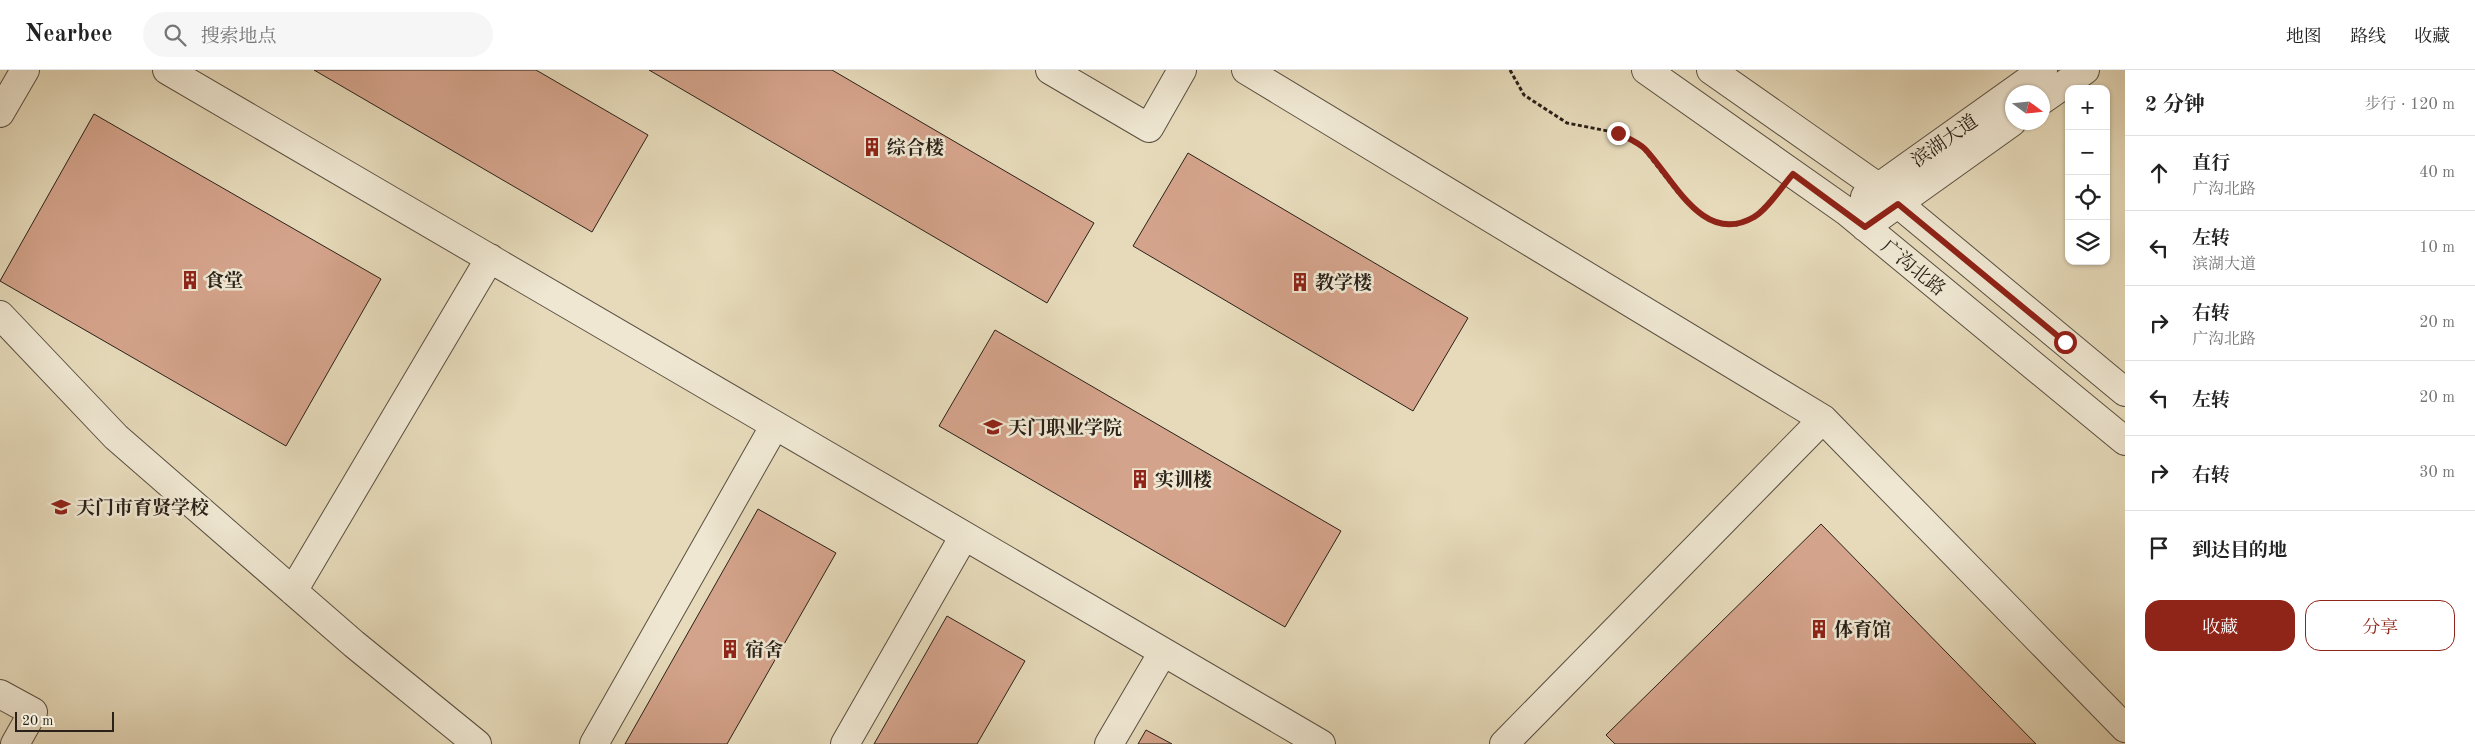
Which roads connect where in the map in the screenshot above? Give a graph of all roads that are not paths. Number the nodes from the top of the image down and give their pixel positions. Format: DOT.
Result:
graph roads {
  1 [pos="25,70"];
  2 [pos="167,70"];
  3 [pos="1050,70"];
  4 [pos="1182,70"];
  5 [pos="1246,70"];
  6 [pos="1646,70"];
  7 [pos="1711,70"];
  8 [pos="2043,70"];
  9 [pos="2085,70"];
  10 [pos="2050,94"];
  11 [pos="0,113"];
  12 [pos="2005,126"];
  13 [pos="1888,195"];
  14 [pos="1856,219"];
  15 [pos="490,258"];
  16 [pos="0,315"];
  17 [pos="2125,392"];
  18 [pos="1823,419"];
  19 [pos="775,425"];
  20 [pos="2125,442"];
  21 [pos="964,536"];
  22 [pos="293,591"];
  23 [pos="1162,652"];
  24 [pos="0,694"];
  25 [pos="2125,728"];
  26 [pos="15,744"];
  27 [pos="477,744"];
  28 [pos="594,744"];
  29 [pos="845,744"];
  30 [pos="1109,744"];
  31 [pos="1321,744"];
  32 [pos="1504,744"];
  1 -- 11 [label="street"];
  2 -- 15 [label="street"];
  3 -- 4 [label="street"];
  5 -- 18 [label="street"];
  6 -- 14 [label="street, 广沟北路"];
  7 -- 13 [label="street, 广沟北路"];
  8 -- 13 [label="street, 滨湖大道"];
  9 -- 10 [label="street"];
  12 -- 13 [label="street, 滨湖大道"];
  13 -- 14 [label="street, 滨湖大道"];
  13 -- 17 [label="street, 广沟北路"];
  14 -- 20 [label="street, 广沟北路"];
  15 -- 19 [label="street"];
  15 -- 22 [label="street"];
  16 -- 22 [label="street"];
  18 -- 25 [label="street"];
  18 -- 32 [label="street"];
  19 -- 21 [label="street"];
  19 -- 28 [label="street"];
  21 -- 23 [label="street"];
  21 -- 29 [label="street"];
  22 -- 27 [label="street"];
  23 -- 30 [label="street"];
  23 -- 31 [label="street"];
  24 -- 26 [label="street"];
}
